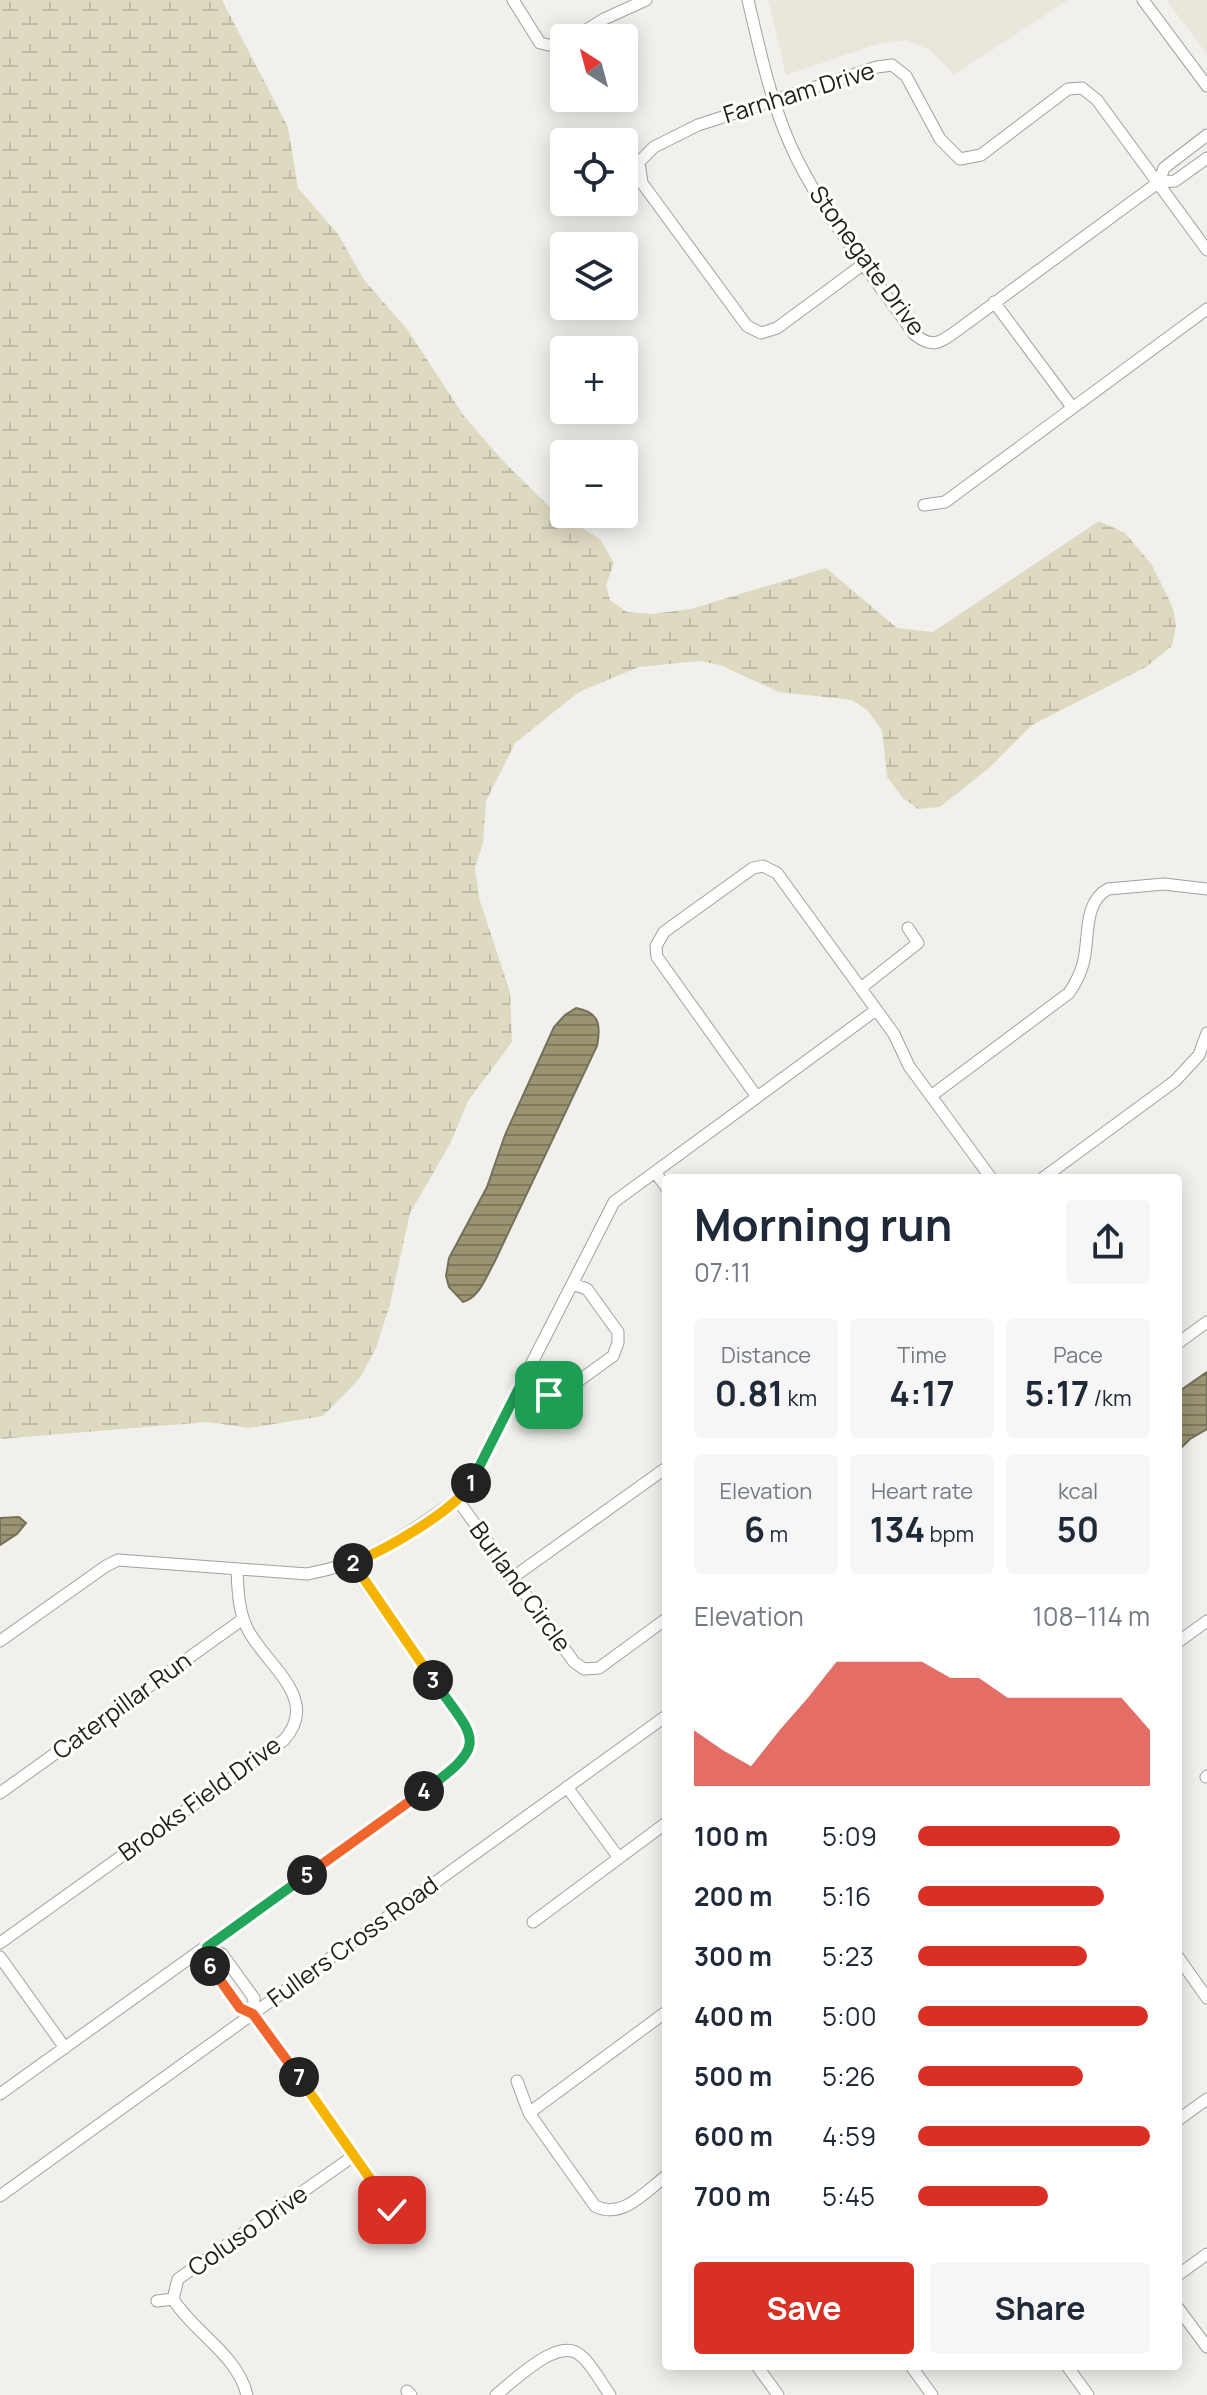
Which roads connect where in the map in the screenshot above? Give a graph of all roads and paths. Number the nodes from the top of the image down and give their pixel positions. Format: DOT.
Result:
graph roads {
  1 [pos="513,0"];
  2 [pos="646,0"];
  3 [pos="748,0"];
  4 [pos="1143,0"];
  5 [pos="596,24"];
  6 [pos="550,45"];
  7 [pos="1207,86"];
  8 [pos="774,102"];
  9 [pos="1207,135"];
  10 [pos="1207,158"];
  11 [pos="1159,182"];
  12 [pos="1207,250"];
  13 [pos="865,263"];
  14 [pos="994,302"];
  15 [pos="1207,309"];
  16 [pos="1072,407"];
  17 [pos="924,505"];
  18 [pos="1207,889"];
  19 [pos="908,928"];
  20 [pos="861,988"];
  21 [pos="876,1010"];
  22 [pos="1207,1033"];
  23 [pos="931,1096"];
  24 [pos="757,1097"];
  25 [pos="655,1172"];
  26 [pos="988,1174"];
  27 [pos="1048,1174"];
  28 [pos="662,1182"];
  29 [pos="572,1284"];
  30 [pos="1207,1322"];
  31 [pos="1182,1340"];
  32 [pos="522,1382"];
  33 [pos="662,1471"];
  34 [pos="457,1499"];
  35 [pos="351,1564"];
  36 [pos="237,1570"];
  37 [pos="512,1578"];
  38 [pos="243,1619"];
  39 [pos="1207,1621"];
  40 [pos="662,1622"];
  41 [pos="1182,1639"];
  42 [pos="0,1641"];
  43 [pos="662,1719"];
  44 [pos="567,1787"];
  45 [pos="0,1793"];
  46 [pos="662,1826"];
  47 [pos="619,1858"];
  48 [pos="533,1922"];
  49 [pos="0,1943"];
  50 [pos="207,1947"];
  51 [pos="0,1957"];
  52 [pos="1182,1963"];
  53 [pos="1207,1998"];
  54 [pos="253,2014"];
  55 [pos="662,2015"];
  56 [pos="65,2048"];
  57 [pos="517,2081"];
  58 [pos="0,2094"];
  59 [pos="1207,2099"];
  60 [pos="529,2113"];
  61 [pos="1182,2117"];
  62 [pos="355,2155"];
  63 [pos="662,2179"];
  64 [pos="0,2196"];
  65 [pos="392,2210"];
  66 [pos="1207,2254"];
  67 [pos="1182,2272"];
  68 [pos="173,2299"];
  69 [pos="157,2301"];
  70 [pos="1182,2313"];
  71 [pos="1207,2347"];
  72 [pos="760,2370"];
  73 [pos="914,2370"];
  74 [pos="1070,2370"];
  75 [pos="247,2395"];
  76 [pos="496,2395"];
  77 [pos="610,2395"];
  78 [pos="778,2395"];
  79 [pos="932,2395"];
  80 [pos="1088,2395"];
  1 -- 6 [label="street"];
  2 -- 5 [label="street"];
  3 -- 8 [label="street, Stonegate Drive"];
  4 -- 7 [label="street"];
  8 -- 11 [label="street, Farnham Drive"];
  8 -- 13 [label="street, Stonegate Drive"];
  8 -- 13 [label="street, Farnham Drive"];
  9 -- 11 [label="street, Stonegate Drive"];
  10 -- 11 [label="street, Stonegate Drive"];
  11 -- 12 [label="street, Farnham Drive"];
  11 -- 14 [label="street, Stonegate Drive"];
  13 -- 14 [label="street, Stonegate Drive"];
  14 -- 16 [label="street"];
  15 -- 16 [label="street"];
  16 -- 17 [label="street"];
  18 -- 23 [label="street"];
  19 -- 20 [label="street"];
  20 -- 21 [label="street"];
  20 -- 24 [label="street"];
  21 -- 23 [label="street"];
  21 -- 24 [label="street"];
  22 -- 27 [label="street"];
  23 -- 26 [label="street"];
  24 -- 25 [label="street"];
  25 -- 28 [label="street"];
  25 -- 29 [label="street"];
  29 -- 32 [label="street"];
  29 -- 32 [label="street"];
  30 -- 31 [label="street"];
  32 -- 34 [label="street"];
  33 -- 37 [label="street"];
  34 -- 35 [label="street"];
  34 -- 37 [label="street, Burland Circle"];
  35 -- 36 [label="street"];
  35 -- 50 [label="street"];
  36 -- 38 [label="street, Brooks Field Drive"];
  36 -- 42 [label="street"];
  37 -- 40 [label="street, Burland Circle"];
  38 -- 45 [label="street, Caterpillar Run"];
  38 -- 49 [label="street, Brooks Field Drive"];
  39 -- 41 [label="street"];
  43 -- 44 [label="street, Fullers Cross Road"];
  44 -- 47 [label="street"];
  44 -- 54 [label="street, Fullers Cross Road"];
  46 -- 47 [label="street"];
  47 -- 48 [label="street"];
  50 -- 54 [label="street"];
  50 -- 56 [label="street"];
  51 -- 56 [label="street"];
  52 -- 53 [label="street"];
  54 -- 62 [label="street"];
  54 -- 64 [label="street, Fullers Cross Road"];
  55 -- 60 [label="street"];
  56 -- 58 [label="street"];
  57 -- 60 [label="street"];
  59 -- 61 [label="street"];
  60 -- 63 [label="street"];
  62 -- 65 [label="street"];
  62 -- 68 [label="street, Coluso Drive"];
  66 -- 67 [label="street"];
  68 -- 69 [label="street"];
  68 -- 75 [label="street, Coluso Drive"];
  70 -- 71 [label="street"];
  72 -- 78 [label="street"];
  73 -- 79 [label="street"];
  74 -- 80 [label="street"];
  76 -- 77 [label="street"];
}
